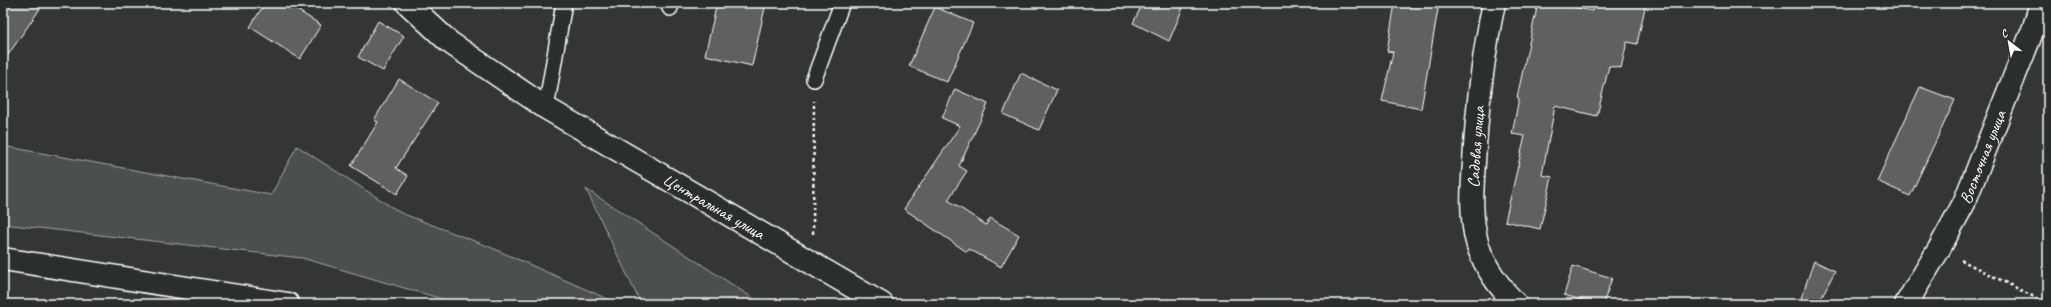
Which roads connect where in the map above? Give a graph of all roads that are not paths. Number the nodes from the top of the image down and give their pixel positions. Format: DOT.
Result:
graph roads {
  1 [pos="407,3"];
  2 [pos="564,3"];
  3 [pos="842,3"];
  4 [pos="1494,3"];
  5 [pos="2041,3"];
  6 [pos="814,79"];
  7 [pos="546,108"];
  8 [pos="3,259"];
  9 [pos="288,304"];
  10 [pos="882,304"];
  11 [pos="1516,304"];
  12 [pos="1906,304"];
  1 -- 7 [label="street, Центральная улица"];
  2 -- 7 [label="lane"];
  3 -- 6 [label="lane"];
  4 -- 11 [label="street, Садовая улица"];
  5 -- 12 [label="street, Восточная улица"];
  7 -- 10 [label="street, Центральная улица"];
  8 -- 9 [label="street"];
}
